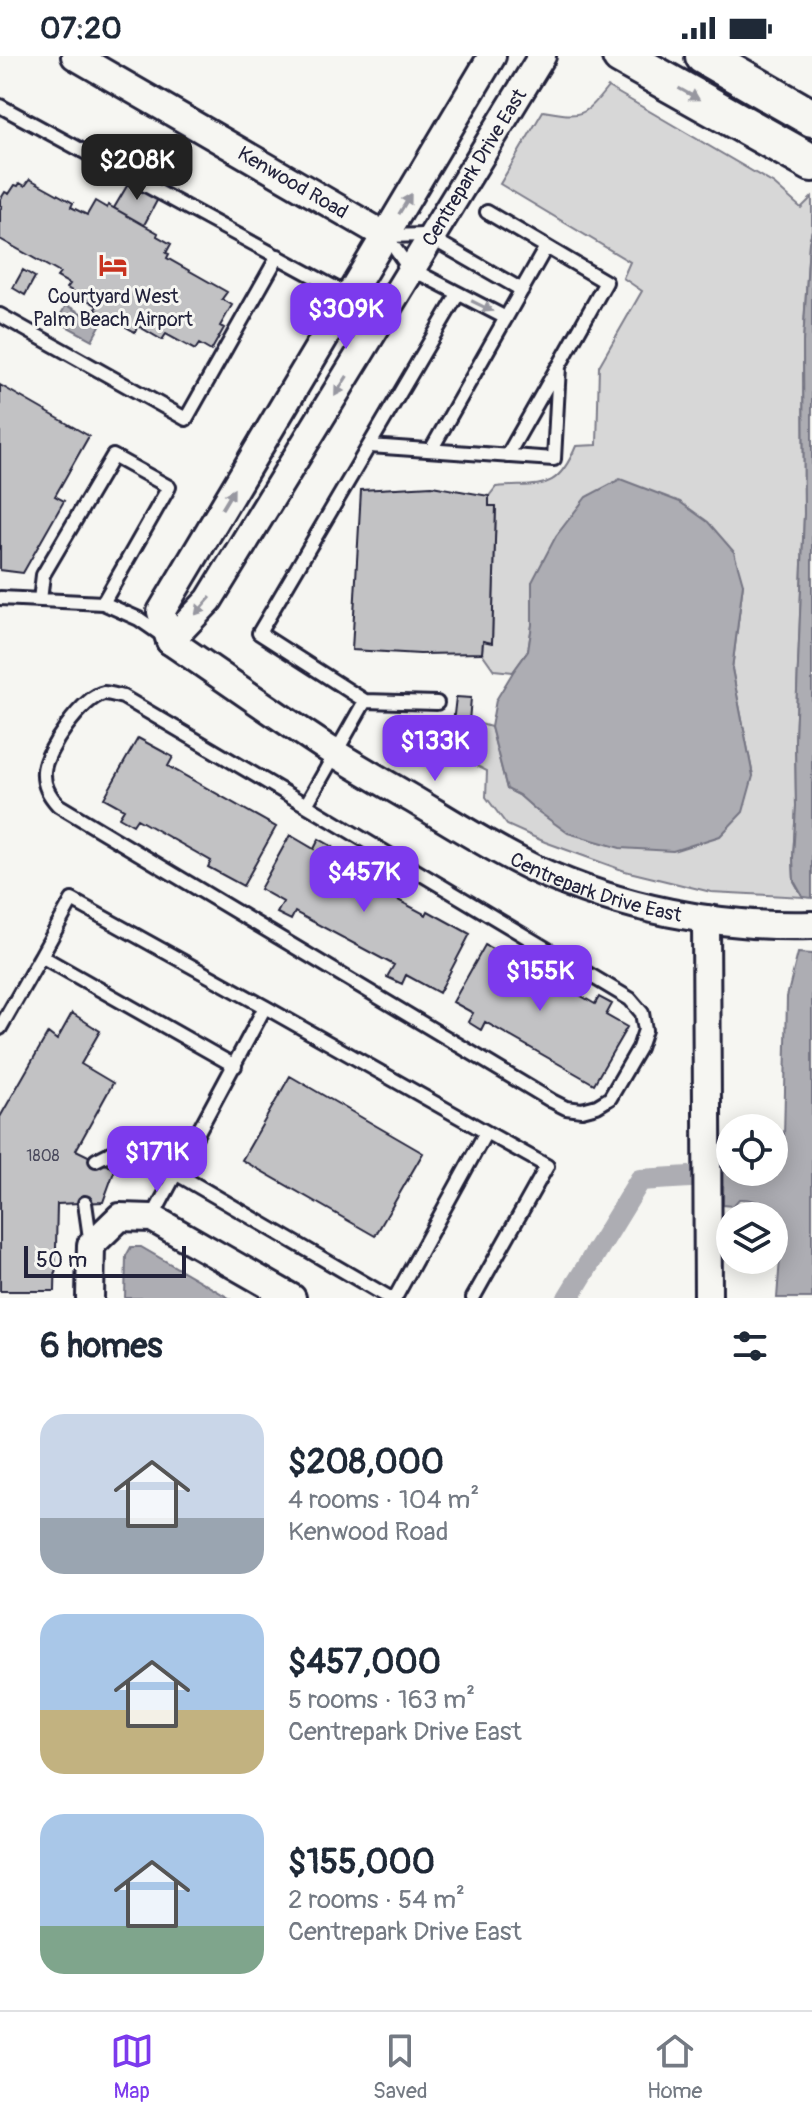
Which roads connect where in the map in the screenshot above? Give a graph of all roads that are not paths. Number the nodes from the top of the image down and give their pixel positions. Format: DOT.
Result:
graph roads {
  1 [pos="75,56"];
  2 [pos="492,56"];
  3 [pos="542,56"];
  4 [pos="621,56"];
  5 [pos="704,56"];
  6 [pos="0,106"];
  7 [pos="812,118"];
  8 [pos="802,158"];
  9 [pos="487,212"];
  10 [pos="386,236"];
  11 [pos="431,237"];
  12 [pos="546,247"];
  13 [pos="278,256"];
  14 [pos="413,270"];
  15 [pos="522,290"];
  16 [pos="458,294"];
  17 [pos="350,296"];
  18 [pos="0,315"];
  19 [pos="506,318"];
  20 [pos="559,366"];
  21 [pos="370,446"];
  22 [pos="431,450"];
  23 [pos="507,456"];
  24 [pos="0,598"];
  25 [pos="40,600"];
  26 [pos="103,603"];
  27 [pos="170,641"];
  28 [pos="365,701"];
  29 [pos="437,703"];
  30 [pos="335,753"];
  31 [pos="306,805"];
  32 [pos="706,919"];
  33 [pos="812,925"];
  34 [pos="41,956"];
  35 [pos="265,1007"];
  36 [pos="0,1028"];
  37 [pos="235,1066"];
  38 [pos="486,1132"];
  39 [pos="96,1160"];
  40 [pos="175,1174"];
  41 [pos="85,1203"];
  42 [pos="152,1218"];
  43 [pos="91,1245"];
  44 [pos="90,1298"];
  45 [pos="292,1298"];
  46 [pos="392,1298"];
  47 [pos="473,1298"];
  48 [pos="708,1298"];
  1 -- 10 [label="street, Kenwood Road"];
  10 -- 2 [label="street, Centrepark Drive East, one-way"];
  3 -- 11 [label="street, Centrepark Drive East"];
  4 -- 8 [label="street, one-way"];
  5 -- 7 [label="street"];
  6 -- 13 [label="lane"];
  9 -- 12 [label="lane"];
  10 -- 11 [label="lane"];
  10 -- 14 [label="lane"];
  10 -- 17 [label="street, Centrepark Drive East"];
  11 -- 14 [label="street, Centrepark Drive East"];
  11 -- 15 [label="lane"];
  12 -- 15 [label="lane"];
  12 -- 20 [label="lane"];
  13 -- 17 [label="lane"];
  13 -- 18 [label="lane"];
  14 -- 16 [label="lane"];
  14 -- 27 [label="street, Centrepark Drive East, one-way"];
  15 -- 19 [label="lane"];
  16 -- 19 [label="lane, one-way"];
  16 -- 21 [label="lane"];
  27 -- 17 [label="street, Centrepark Drive East, one-way"];
  19 -- 22 [label="lane"];
  20 -- 23 [label="lane"];
  20 -- 23 [label="lane"];
  21 -- 22 [label="lane"];
  21 -- 28 [label="lane"];
  22 -- 23 [label="lane"];
  24 -- 25 [label="lane"];
  25 -- 26 [label="lane"];
  25 -- 26 [label="lane"];
  26 -- 27 [label="lane"];
  27 -- 30 [label="street, Centrepark Drive East"];
  28 -- 29 [label="lane"];
  28 -- 30 [label="lane"];
  30 -- 31 [label="lane"];
  30 -- 32 [label="street, Centrepark Drive East"];
  31 -- 31 [label="lane"];
  32 -- 33 [label="street"];
  32 -- 48 [label="street, Centrepark Drive East"];
  34 -- 35 [label="lane"];
  34 -- 36 [label="lane"];
  34 -- 37 [label="lane"];
  35 -- 37 [label="lane"];
  35 -- 38 [label="lane"];
  37 -- 40 [label="lane"];
  38 -- 46 [label="lane"];
  38 -- 47 [label="lane"];
  39 -- 40 [label="lane"];
  40 -- 42 [label="lane"];
  40 -- 46 [label="lane"];
  41 -- 43 [label="lane"];
  42 -- 43 [label="street"];
  42 -- 45 [label="street"];
  43 -- 44 [label="street"];
}
